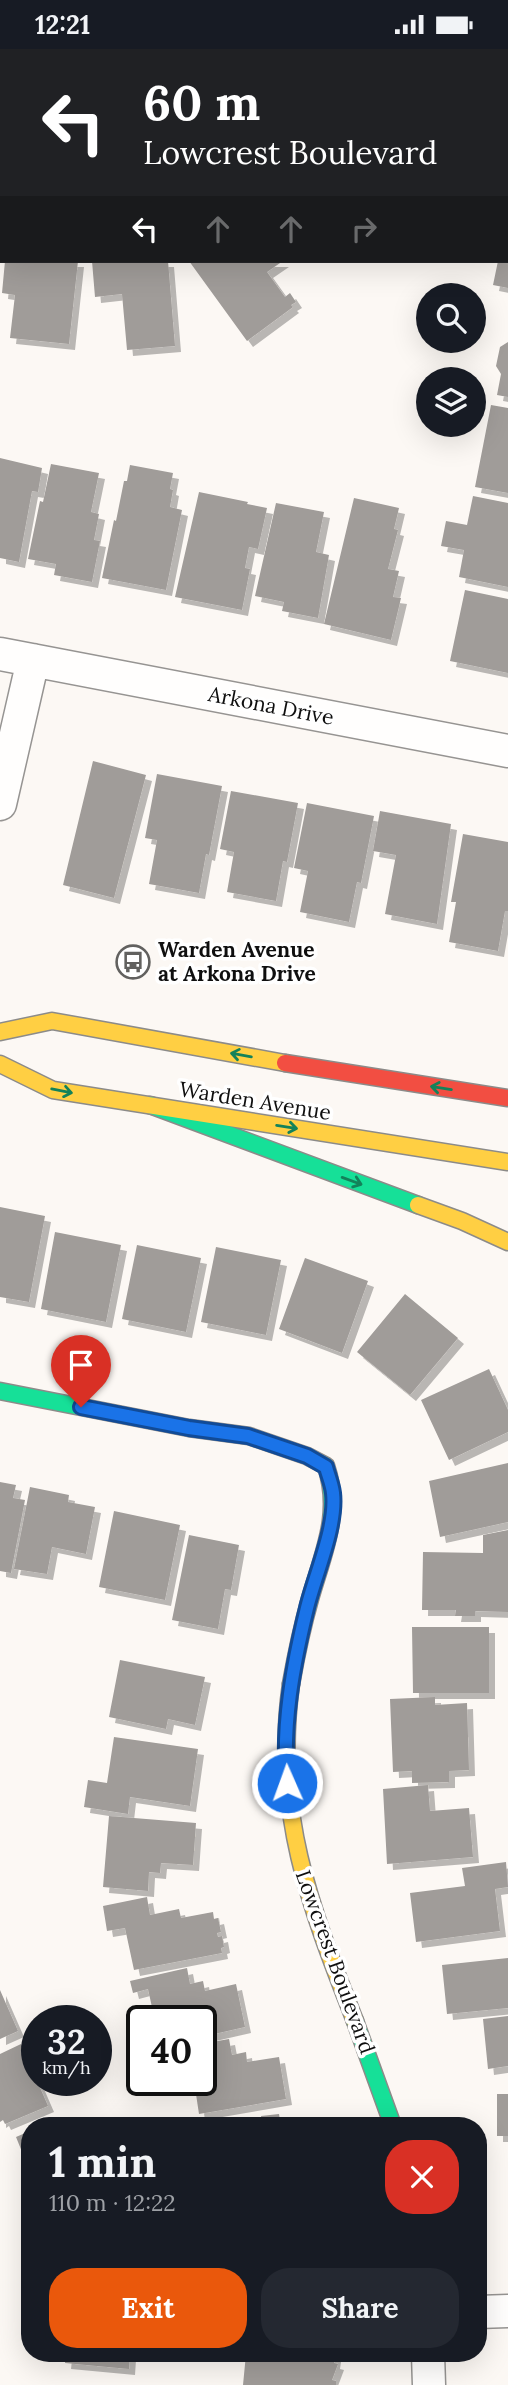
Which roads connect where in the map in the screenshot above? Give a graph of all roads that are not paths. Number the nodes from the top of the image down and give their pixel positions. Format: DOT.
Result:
graph roads {
  1 [pos="0,654"];
  2 [pos="33,660"];
  3 [pos="508,751"];
  4 [pos="0,804"];
  5 [pos="0,1032"];
  6 [pos="0,1064"];
  7 [pos="508,1098"];
  8 [pos="150,1105"];
  9 [pos="508,1162"];
  10 [pos="508,1242"];
  11 [pos="0,1391"];
  12 [pos="390,2117"];
  13 [pos="508,2311"];
  14 [pos="487,2312"];
  15 [pos="428,2362"];
  16 [pos="429,2385"];
  1 -- 2 [label="street, Arkona Drive"];
  2 -- 3 [label="street, Arkona Drive"];
  2 -- 4 [label="street"];
  7 -- 5 [label="main road, Warden Avenue, one-way"];
  6 -- 8 [label="main road, Warden Avenue, one-way"];
  8 -- 9 [label="main road, Warden Avenue, one-way"];
  8 -- 10 [label="main road, one-way"];
  11 -- 12 [label="main road, Lowcrest Boulevard"];
  13 -- 14 [label="street"];
  15 -- 16 [label="street"];
}
